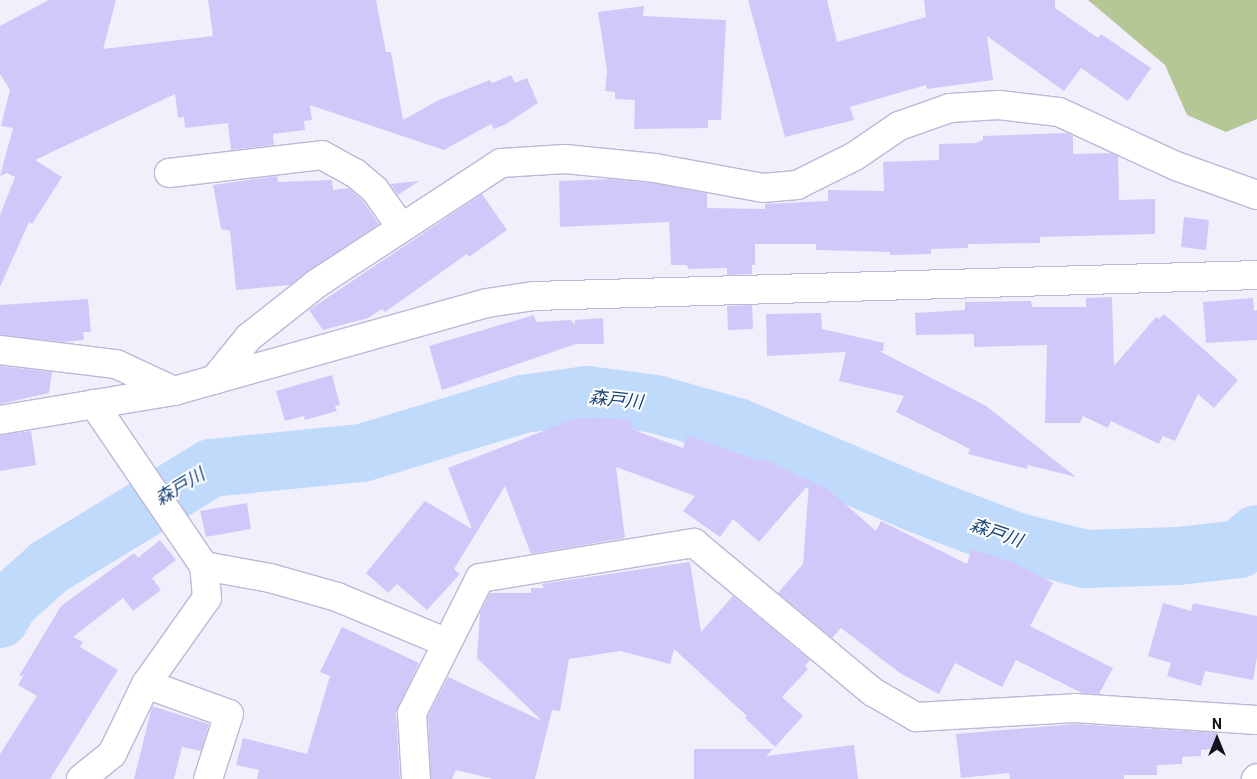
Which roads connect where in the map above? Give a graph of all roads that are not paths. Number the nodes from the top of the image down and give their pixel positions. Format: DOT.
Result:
graph roads {
  1 [pos="170,173"];
  2 [pos="1257,195"];
  3 [pos="401,227"];
  4 [pos="1257,275"];
  5 [pos="0,350"];
  6 [pos="214,380"];
  7 [pos="174,391"];
  8 [pos="94,404"];
  9 [pos="0,420"];
  10 [pos="204,566"];
  11 [pos="445,642"];
  12 [pos="146,684"];
  13 [pos="1257,720"];
  14 [pos="81,779"];
  15 [pos="208,779"];
  16 [pos="416,779"];
  1 -- 3 [label="street"];
  2 -- 3 [label="street"];
  3 -- 6 [label="street"];
  4 -- 6 [label="street"];
  5 -- 7 [label="street"];
  6 -- 7 [label="street"];
  7 -- 8 [label="street"];
  8 -- 9 [label="street"];
  8 -- 10 [label="street"];
  10 -- 11 [label="street"];
  10 -- 12 [label="street"];
  11 -- 13 [label="street"];
  11 -- 16 [label="street"];
  12 -- 14 [label="street"];
  12 -- 15 [label="street"];
}
